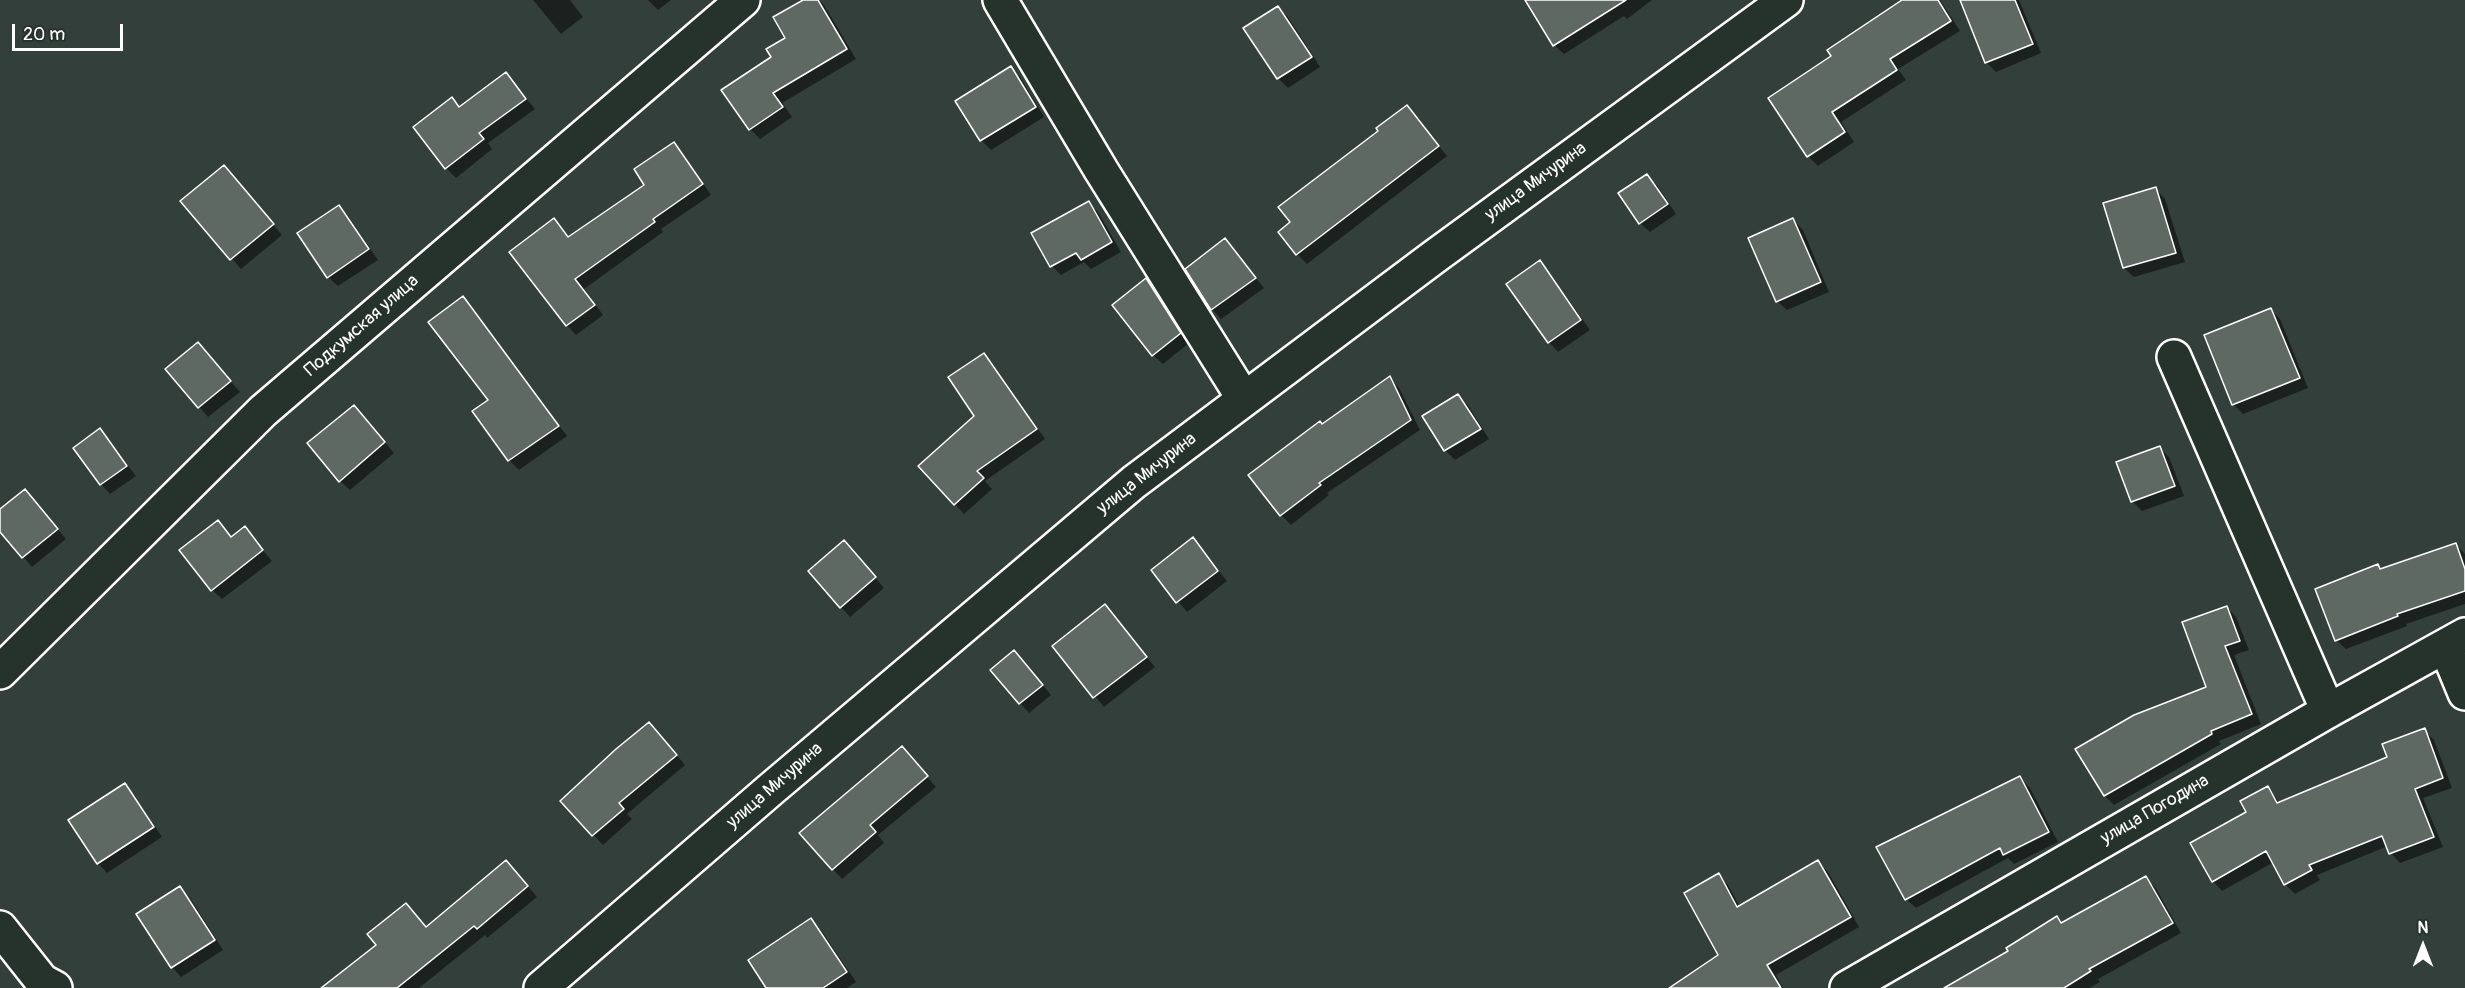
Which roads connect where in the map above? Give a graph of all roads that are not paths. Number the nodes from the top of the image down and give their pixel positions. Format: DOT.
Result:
graph roads {
  1 [pos="743,0"];
  2 [pos="1000,0"];
  3 [pos="1786,0"];
  4 [pos="2174,357"];
  5 [pos="1244,399"];
  6 [pos="2455,641"];
  7 [pos="0,672"];
  8 [pos="2465,693"];
  9 [pos="2328,711"];
  10 [pos="0,928"];
  11 [pos="56,988"];
  12 [pos="541,988"];
  13 [pos="1847,988"];
  1 -- 7 [label="street, Подкумская улица"];
  2 -- 5 [label="street"];
  3 -- 5 [label="street, улица Мичурина"];
  4 -- 9 [label="street"];
  5 -- 12 [label="street, улица Мичурина"];
  6 -- 8 [label="street"];
  6 -- 9 [label="street, улица Погодина"];
  9 -- 13 [label="street, улица Погодина"];
  10 -- 11 [label="street"];
}
